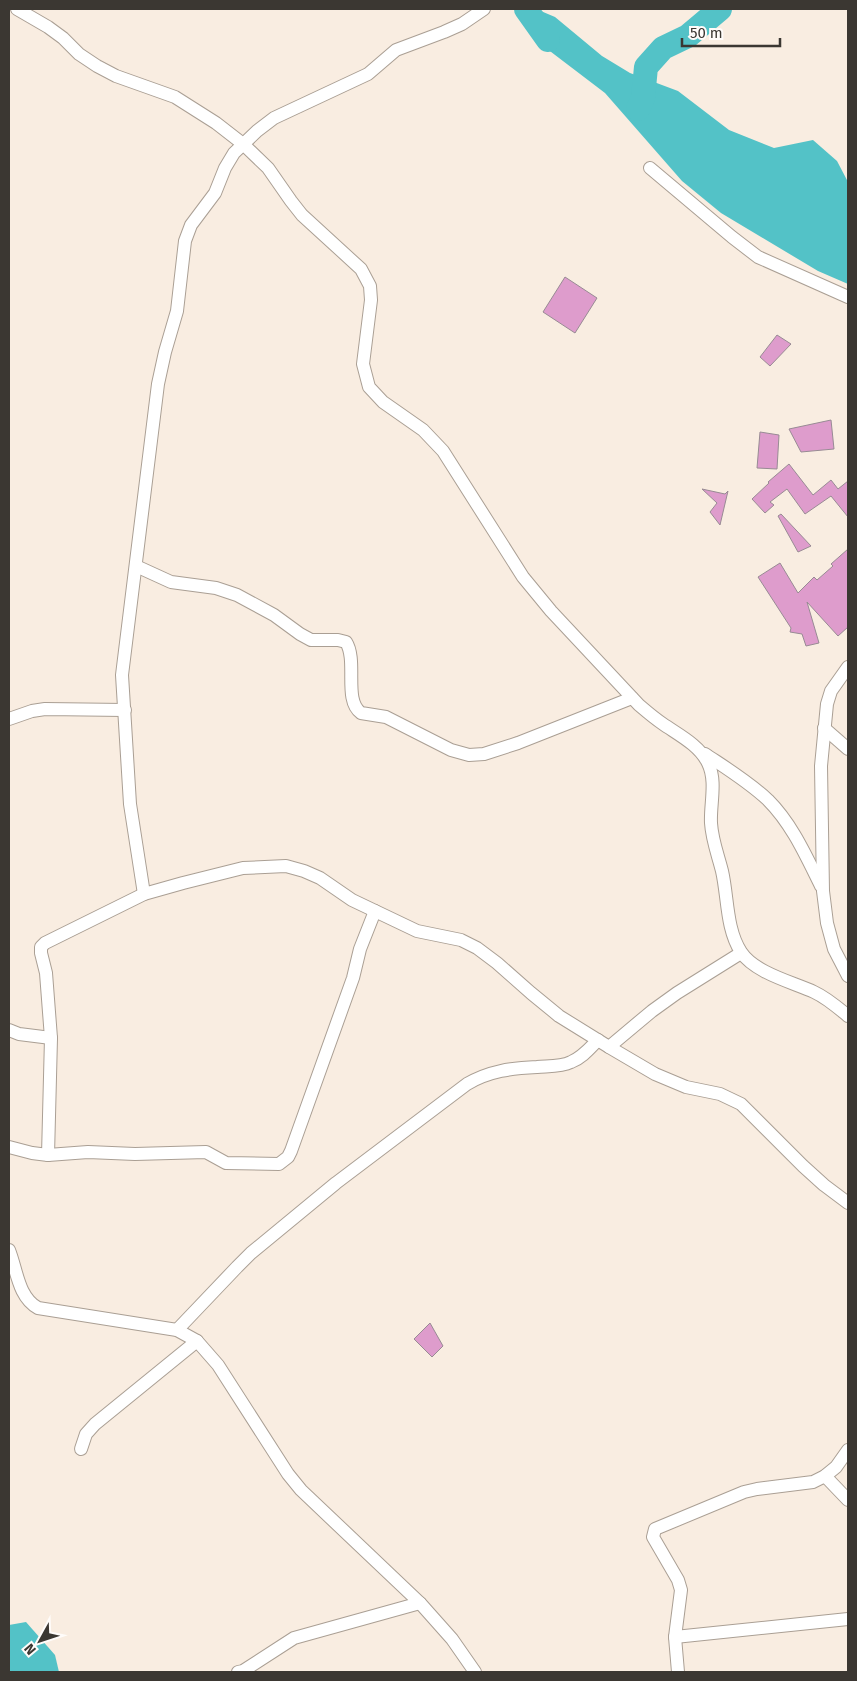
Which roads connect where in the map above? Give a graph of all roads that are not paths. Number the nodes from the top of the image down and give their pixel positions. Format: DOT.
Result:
graph roads {
  1 [pos="17,9"];
  2 [pos="484,9"];
  3 [pos="243,144"];
  4 [pos="650,168"];
  5 [pos="848,297"];
  6 [pos="136,566"];
  7 [pos="848,667"];
  8 [pos="632,698"];
  9 [pos="125,710"];
  10 [pos="9,719"];
  11 [pos="824,728"];
  12 [pos="848,749"];
  13 [pos="701,751"];
  14 [pos="823,891"];
  15 [pos="144,894"];
  16 [pos="375,912"];
  17 [pos="741,953"];
  18 [pos="848,976"];
  19 [pos="848,1016"];
  20 [pos="9,1030"];
  21 [pos="51,1038"];
  22 [pos="603,1044"];
  23 [pos="9,1147"];
  24 [pos="48,1155"];
  25 [pos="848,1203"];
  26 [pos="9,1252"];
  27 [pos="177,1330"];
  28 [pos="197,1342"];
  29 [pos="81,1449"];
  30 [pos="848,1450"];
  31 [pos="825,1476"];
  32 [pos="848,1500"];
  33 [pos="420,1603"];
  34 [pos="848,1618"];
  35 [pos="675,1637"];
  36 [pos="238,1672"];
  37 [pos="475,1672"];
  38 [pos="678,1672"];
  1 -- 3 [label="street"];
  2 -- 3 [label="street"];
  3 -- 6 [label="street"];
  3 -- 8 [label="street"];
  4 -- 5 [label="street"];
  6 -- 8 [label="street"];
  6 -- 9 [label="street"];
  7 -- 11 [label="street"];
  8 -- 13 [label="street"];
  9 -- 10 [label="street"];
  9 -- 15 [label="street"];
  11 -- 12 [label="street"];
  11 -- 14 [label="street"];
  13 -- 14 [label="street"];
  13 -- 17 [label="street"];
  14 -- 18 [label="street"];
  15 -- 16 [label="street"];
  15 -- 21 [label="street"];
  16 -- 22 [label="street"];
  16 -- 24 [label="street"];
  17 -- 19 [label="street"];
  17 -- 22 [label="street"];
  20 -- 21 [label="street"];
  21 -- 24 [label="street"];
  22 -- 25 [label="street"];
  22 -- 27 [label="street"];
  23 -- 24 [label="street"];
  26 -- 27 [label="street"];
  27 -- 28 [label="street"];
  28 -- 29 [label="street"];
  28 -- 33 [label="street"];
  30 -- 31 [label="street"];
  31 -- 32 [label="street"];
  31 -- 35 [label="street"];
  33 -- 36 [label="street"];
  33 -- 37 [label="street"];
  34 -- 35 [label="street"];
  35 -- 38 [label="street"];
}
